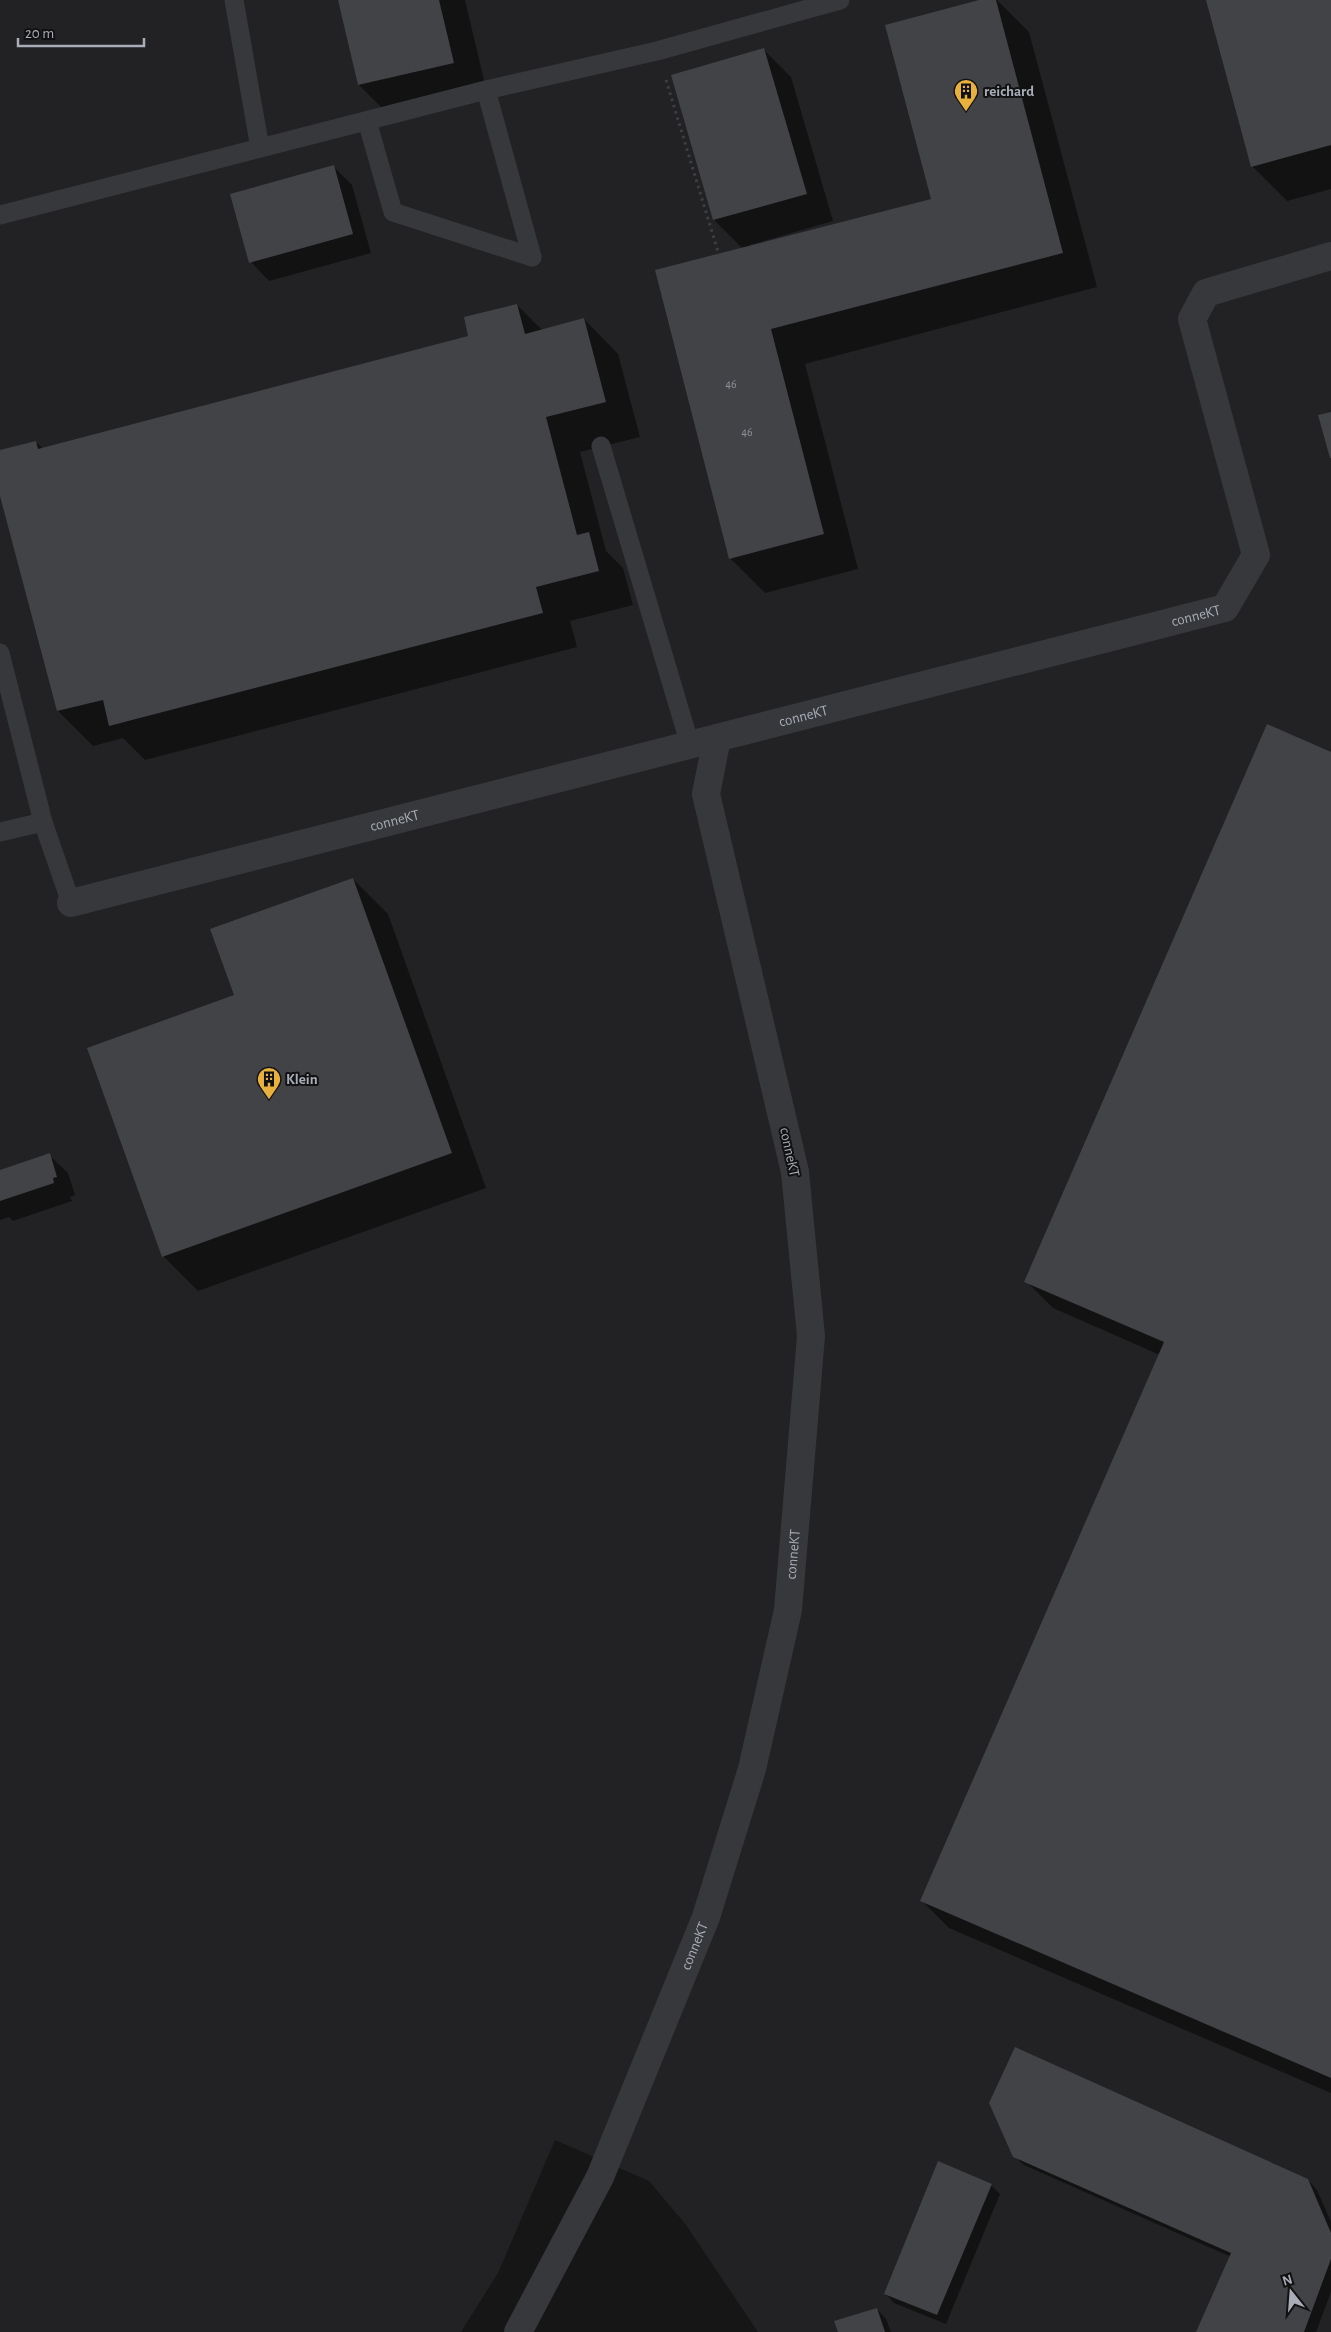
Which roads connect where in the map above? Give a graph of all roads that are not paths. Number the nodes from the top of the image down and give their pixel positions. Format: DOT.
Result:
graph roads {
  1 [pos="234,0"];
  2 [pos="840,0"];
  3 [pos="797,5"];
  4 [pos="486,90"];
  5 [pos="368,121"];
  6 [pos="260,148"];
  7 [pos="0,215"];
  8 [pos="1331,256"];
  9 [pos="601,446"];
  10 [pos="0,653"];
  11 [pos="717,738"];
  12 [pos="690,745"];
  13 [pos="43,822"];
  14 [pos="0,832"];
  15 [pos="71,903"];
  16 [pos="518,2332"];
  1 -- 6 [label="lane"];
  2 -- 3 [label="lane"];
  3 -- 4 [label="lane"];
  4 -- 5 [label="lane"];
  4 -- 5 [label="lane"];
  5 -- 6 [label="lane"];
  6 -- 7 [label="lane"];
  8 -- 11 [label="street, conneKT"];
  9 -- 12 [label="lane"];
  10 -- 13 [label="lane"];
  11 -- 12 [label="street, conneKT"];
  11 -- 16 [label="street, conneKT"];
  12 -- 15 [label="street, conneKT"];
  13 -- 14 [label="lane"];
  13 -- 15 [label="lane"];
}
